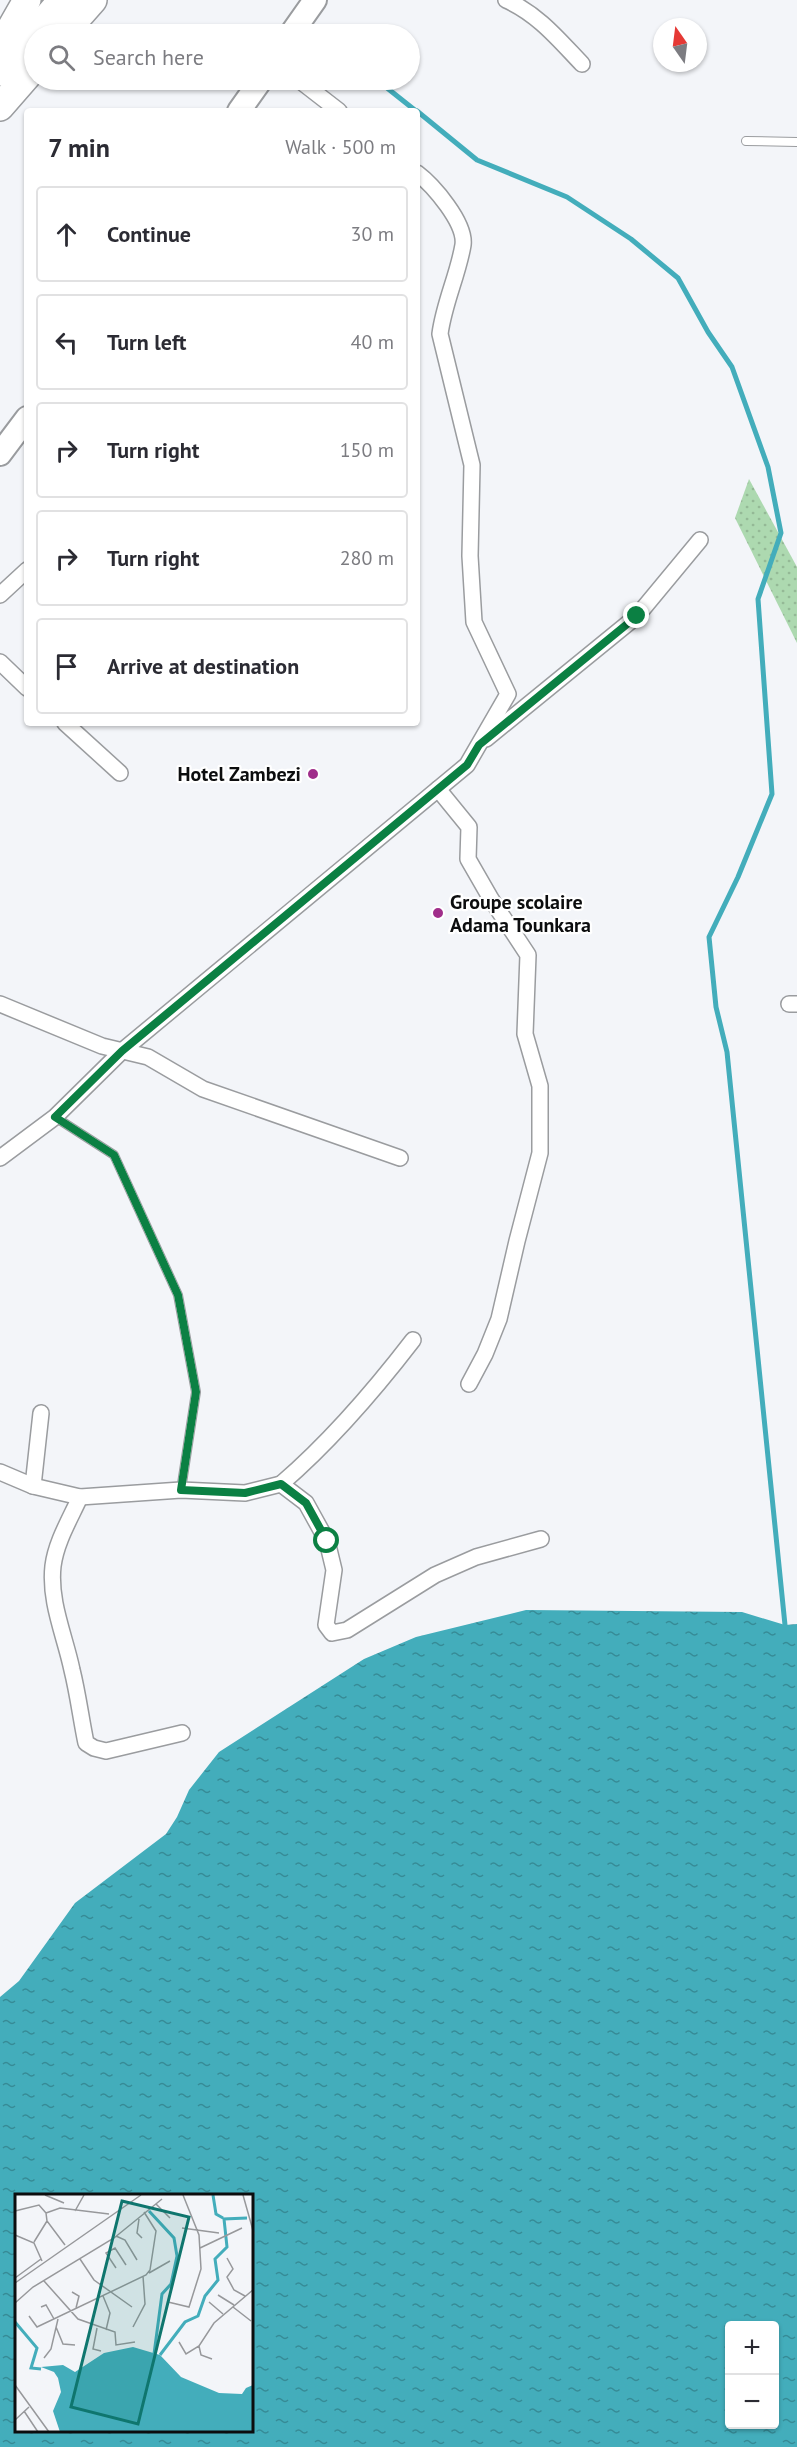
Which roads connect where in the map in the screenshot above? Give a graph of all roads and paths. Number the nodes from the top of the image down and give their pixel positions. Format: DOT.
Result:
graph roads {
  1 [pos="27,0"];
  2 [pos="62,0"];
  3 [pos="93,0"];
  4 [pos="315,0"];
  5 [pos="506,0"];
  6 [pos="41,24"];
  7 [pos="72,24"];
  8 [pos="298,24"];
  9 [pos="24,44"];
  10 [pos="0,47"];
  11 [pos="582,64"];
  12 [pos="0,72"];
  13 [pos="24,79"];
  14 [pos="254,90"];
  15 [pos="312,90"];
  16 [pos="0,107"];
  17 [pos="242,108"];
  18 [pos="335,108"];
  19 [pos="746,141"];
  20 [pos="797,142"];
  21 [pos="420,175"];
  22 [pos="24,422"];
  23 [pos="0,454"];
  24 [pos="700,540"];
  25 [pos="24,573"];
  26 [pos="0,596"];
  27 [pos="0,662"];
  28 [pos="24,685"];
  29 [pos="68,726"];
  30 [pos="479,745"];
  31 [pos="120,773"];
  32 [pos="438,789"];
  33 [pos="0,1004"];
  34 [pos="122,1051"];
  35 [pos="55,1117"];
  36 [pos="0,1158"];
  37 [pos="400,1158"];
  38 [pos="413,1340"];
  39 [pos="469,1384"];
  40 [pos="41,1413"];
  41 [pos="0,1472"];
  42 [pos="281,1484"];
  43 [pos="33,1486"];
  44 [pos="181,1490"];
  45 [pos="80,1497"];
  46 [pos="541,1539"];
  47 [pos="182,1733"];
  1 -- 10 [label="highway"];
  2 -- 6 [label="highway"];
  3 -- 7 [label="highway"];
  4 -- 8 [label="main road"];
  5 -- 11 [label="street"];
  9 -- 12 [label="highway"];
  13 -- 16 [label="highway"];
  14 -- 17 [label="main road"];
  15 -- 18 [label="street"];
  19 -- 20 [label="lane"];
  21 -- 30 [label="street"];
  22 -- 23 [label="main road"];
  24 -- 30 [label="street"];
  25 -- 26 [label="street"];
  27 -- 28 [label="street"];
  29 -- 31 [label="street"];
  30 -- 32 [label="street"];
  32 -- 34 [label="street"];
  32 -- 39 [label="street"];
  33 -- 34 [label="street"];
  34 -- 35 [label="street"];
  34 -- 37 [label="street"];
  35 -- 36 [label="street"];
  35 -- 44 [label="lane"];
  38 -- 42 [label="street"];
  40 -- 43 [label="street"];
  41 -- 43 [label="street"];
  42 -- 44 [label="street"];
  42 -- 46 [label="street"];
  43 -- 45 [label="street"];
  44 -- 45 [label="street"];
  45 -- 47 [label="street"];
}
